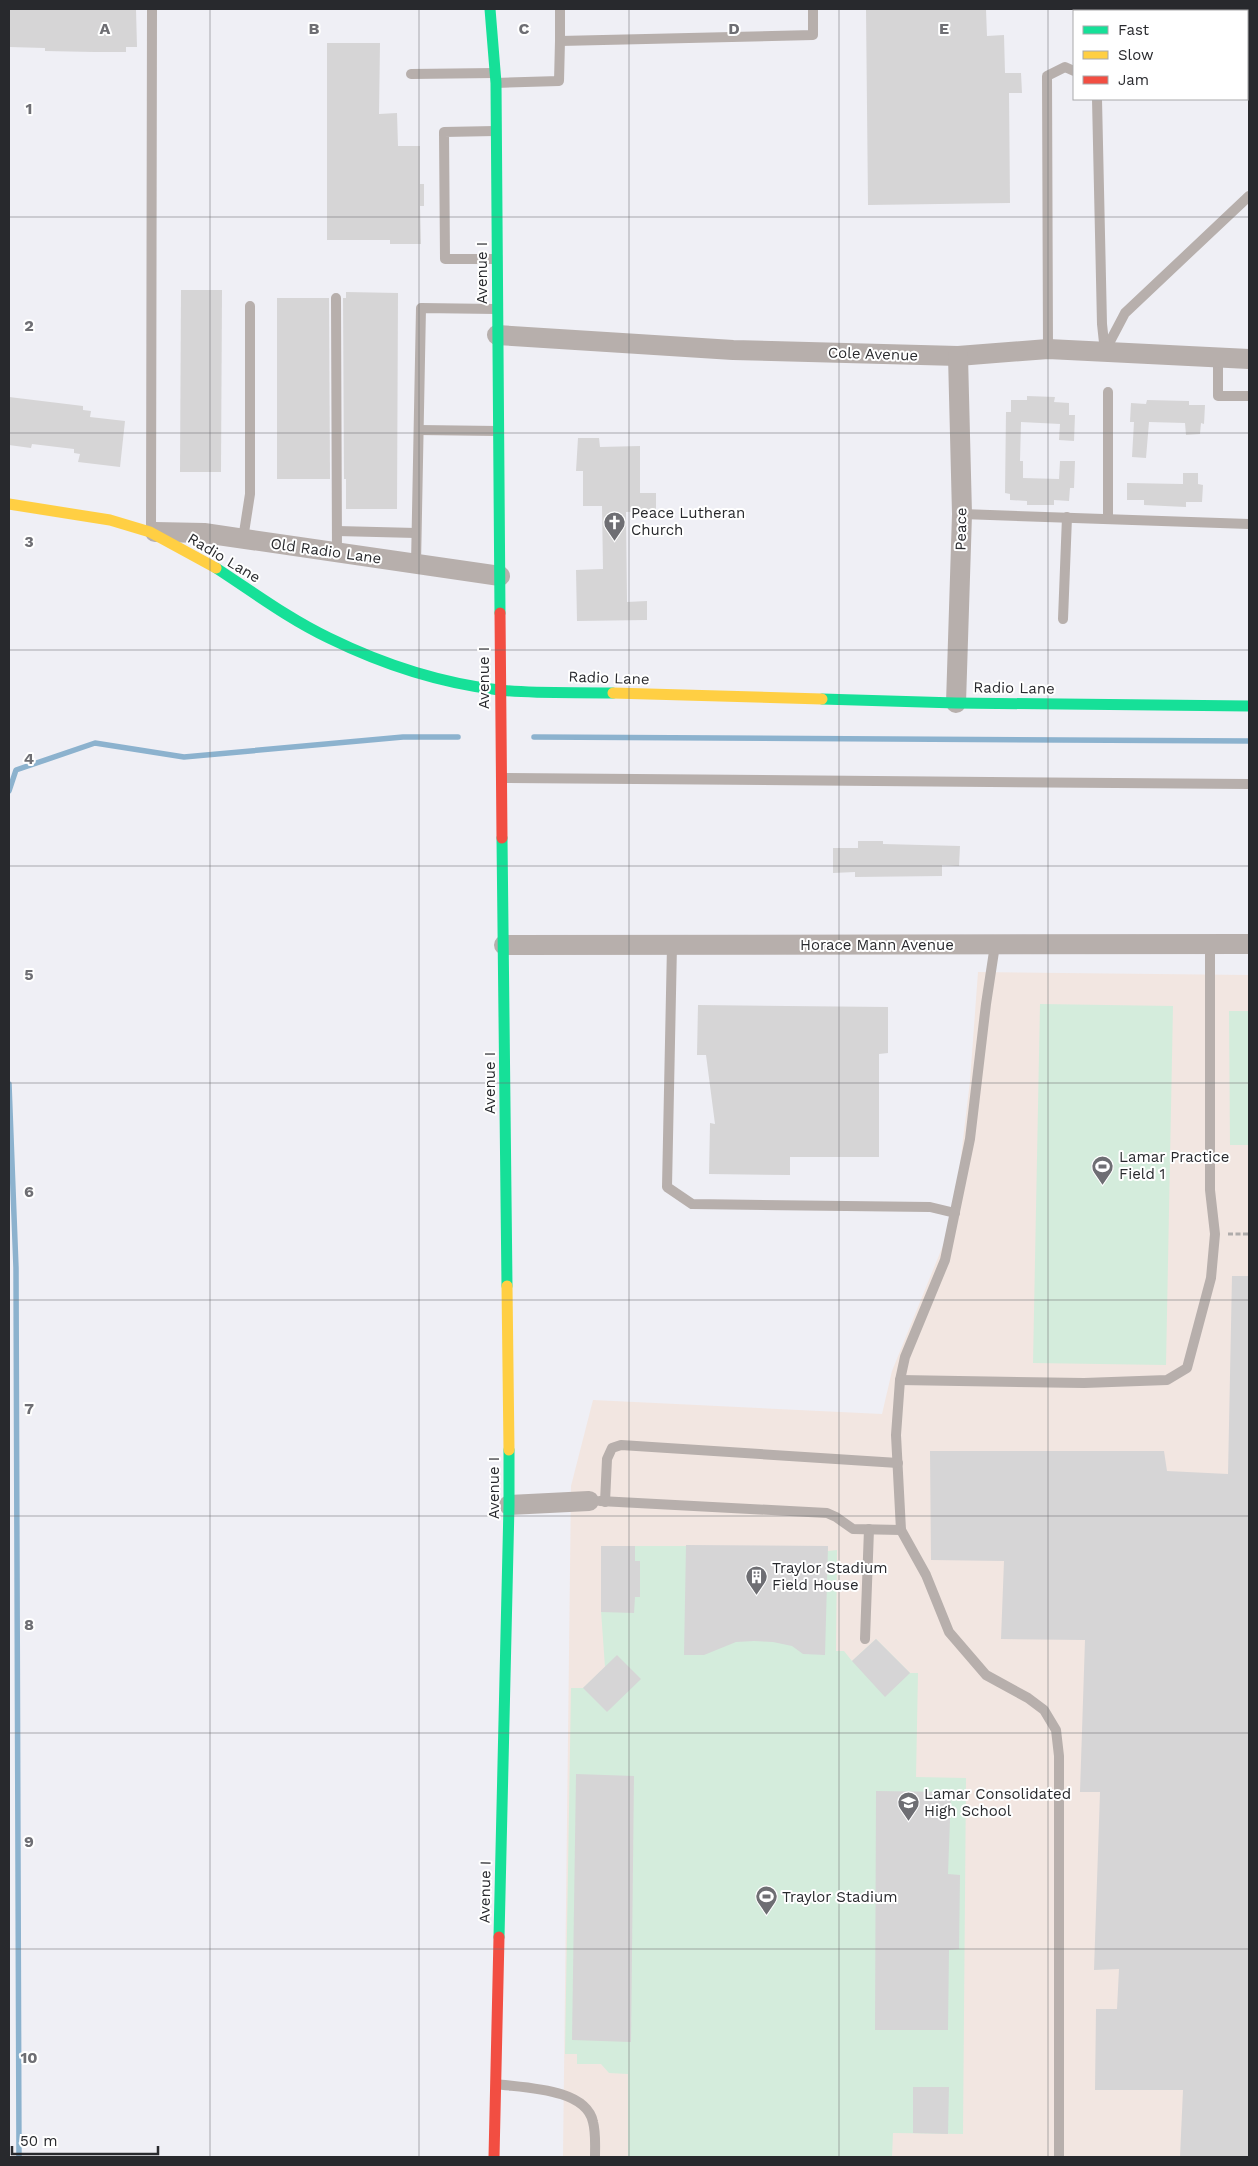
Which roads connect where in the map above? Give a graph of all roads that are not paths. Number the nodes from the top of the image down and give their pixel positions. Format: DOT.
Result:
graph roads {
  1 [pos="152,9"];
  2 [pos="490,9"];
  3 [pos="560,9"];
  4 [pos="813,9"];
  5 [pos="560,42"];
  6 [pos="1073,71"];
  7 [pos="411,74"];
  8 [pos="496,78"];
  9 [pos="1097,100"];
  10 [pos="496,131"];
  11 [pos="1249,196"];
  12 [pos="496,259"];
  13 [pos="336,298"];
  14 [pos="250,306"];
  15 [pos="497,309"];
  16 [pos="497,335"];
  17 [pos="1048,349"];
  18 [pos="1105,352"];
  19 [pos="958,356"];
  20 [pos="1218,358"];
  21 [pos="1249,359"];
  22 [pos="1108,392"];
  23 [pos="1249,396"];
  24 [pos="419,430"];
  25 [pos="498,431"];
  26 [pos="9,504"];
  27 [pos="962,514"];
  28 [pos="1067,517"];
  29 [pos="1108,519"];
  30 [pos="1249,524"];
  31 [pos="337,531"];
  32 [pos="150,532"];
  33 [pos="416,533"];
  34 [pos="243,539"];
  35 [pos="337,552"];
  36 [pos="416,564"];
  37 [pos="500,576"];
  38 [pos="1063,618"];
  39 [pos="499,690"];
  40 [pos="956,703"];
  41 [pos="1249,706"];
  42 [pos="500,778"];
  43 [pos="1249,784"];
  44 [pos="1249,944"];
  45 [pos="504,945"];
  46 [pos="672,945"];
  47 [pos="995,945"];
  48 [pos="1210,945"];
  49 [pos="955,1213"];
  50 [pos="900,1380"];
  51 [pos="898,1463"];
  52 [pos="597,1501"];
  53 [pos="509,1505"];
  54 [pos="869,1529"];
  55 [pos="901,1530"];
  56 [pos="865,1639"];
  57 [pos="496,2084"];
  58 [pos="494,2157"];
  59 [pos="595,2157"];
  60 [pos="1059,2157"];
  1 -- 32 [label="lane"];
  2 -- 8 [label="main road, Avenue I"];
  3 -- 5 [label="lane"];
  4 -- 5 [label="lane"];
  5 -- 8 [label="lane"];
  6 -- 17 [label="lane"];
  7 -- 8 [label="lane"];
  8 -- 10 [label="main road, Avenue I"];
  9 -- 18 [label="lane"];
  10 -- 12 [label="main road, Avenue I"];
  10 -- 12 [label="lane"];
  11 -- 18 [label="lane"];
  12 -- 15 [label="main road, Avenue I"];
  13 -- 31 [label="lane"];
  14 -- 34 [label="lane"];
  15 -- 16 [label="main road, Avenue I"];
  15 -- 24 [label="lane"];
  16 -- 19 [label="street, Cole Avenue"];
  16 -- 25 [label="main road, Avenue I"];
  17 -- 18 [label="street, Cole Avenue"];
  17 -- 19 [label="street, Cole Avenue"];
  18 -- 20 [label="street, Cole Avenue"];
  19 -- 27 [label="street, Peace"];
  20 -- 21 [label="street, Cole Avenue"];
  20 -- 23 [label="lane"];
  22 -- 29 [label="lane"];
  24 -- 25 [label="lane"];
  24 -- 33 [label="lane"];
  25 -- 37 [label="main road, Avenue I"];
  26 -- 32 [label="main road, Radio Lane"];
  27 -- 28 [label="lane"];
  27 -- 40 [label="street, Peace"];
  28 -- 29 [label="lane"];
  28 -- 38 [label="lane"];
  29 -- 30 [label="lane"];
  31 -- 33 [label="lane"];
  31 -- 35 [label="lane"];
  32 -- 34 [label="street, Old Radio Lane"];
  32 -- 39 [label="main road, Radio Lane"];
  33 -- 36 [label="lane"];
  34 -- 35 [label="street, Old Radio Lane"];
  35 -- 36 [label="street, Old Radio Lane"];
  36 -- 37 [label="street, Old Radio Lane"];
  37 -- 39 [label="main road, Avenue I"];
  39 -- 40 [label="main road, Radio Lane"];
  39 -- 42 [label="main road, Avenue I"];
  40 -- 41 [label="main road, Radio Lane"];
  42 -- 43 [label="lane"];
  42 -- 45 [label="main road, Avenue I"];
  44 -- 48 [label="street, Horace Mann Avenue"];
  45 -- 46 [label="street, Horace Mann Avenue"];
  45 -- 53 [label="main road, Avenue I"];
  46 -- 47 [label="street, Horace Mann Avenue"];
  46 -- 49 [label="lane"];
  47 -- 48 [label="street, Horace Mann Avenue"];
  47 -- 49 [label="lane"];
  48 -- 50 [label="lane"];
  49 -- 50 [label="lane"];
  50 -- 51 [label="lane"];
  51 -- 52 [label="lane"];
  51 -- 55 [label="lane"];
  52 -- 53 [label="street"];
  52 -- 54 [label="lane"];
  53 -- 57 [label="main road, Avenue I"];
  54 -- 55 [label="lane"];
  54 -- 56 [label="lane"];
  55 -- 60 [label="lane"];
  57 -- 58 [label="main road, Avenue I"];
  57 -- 59 [label="lane"];
}
